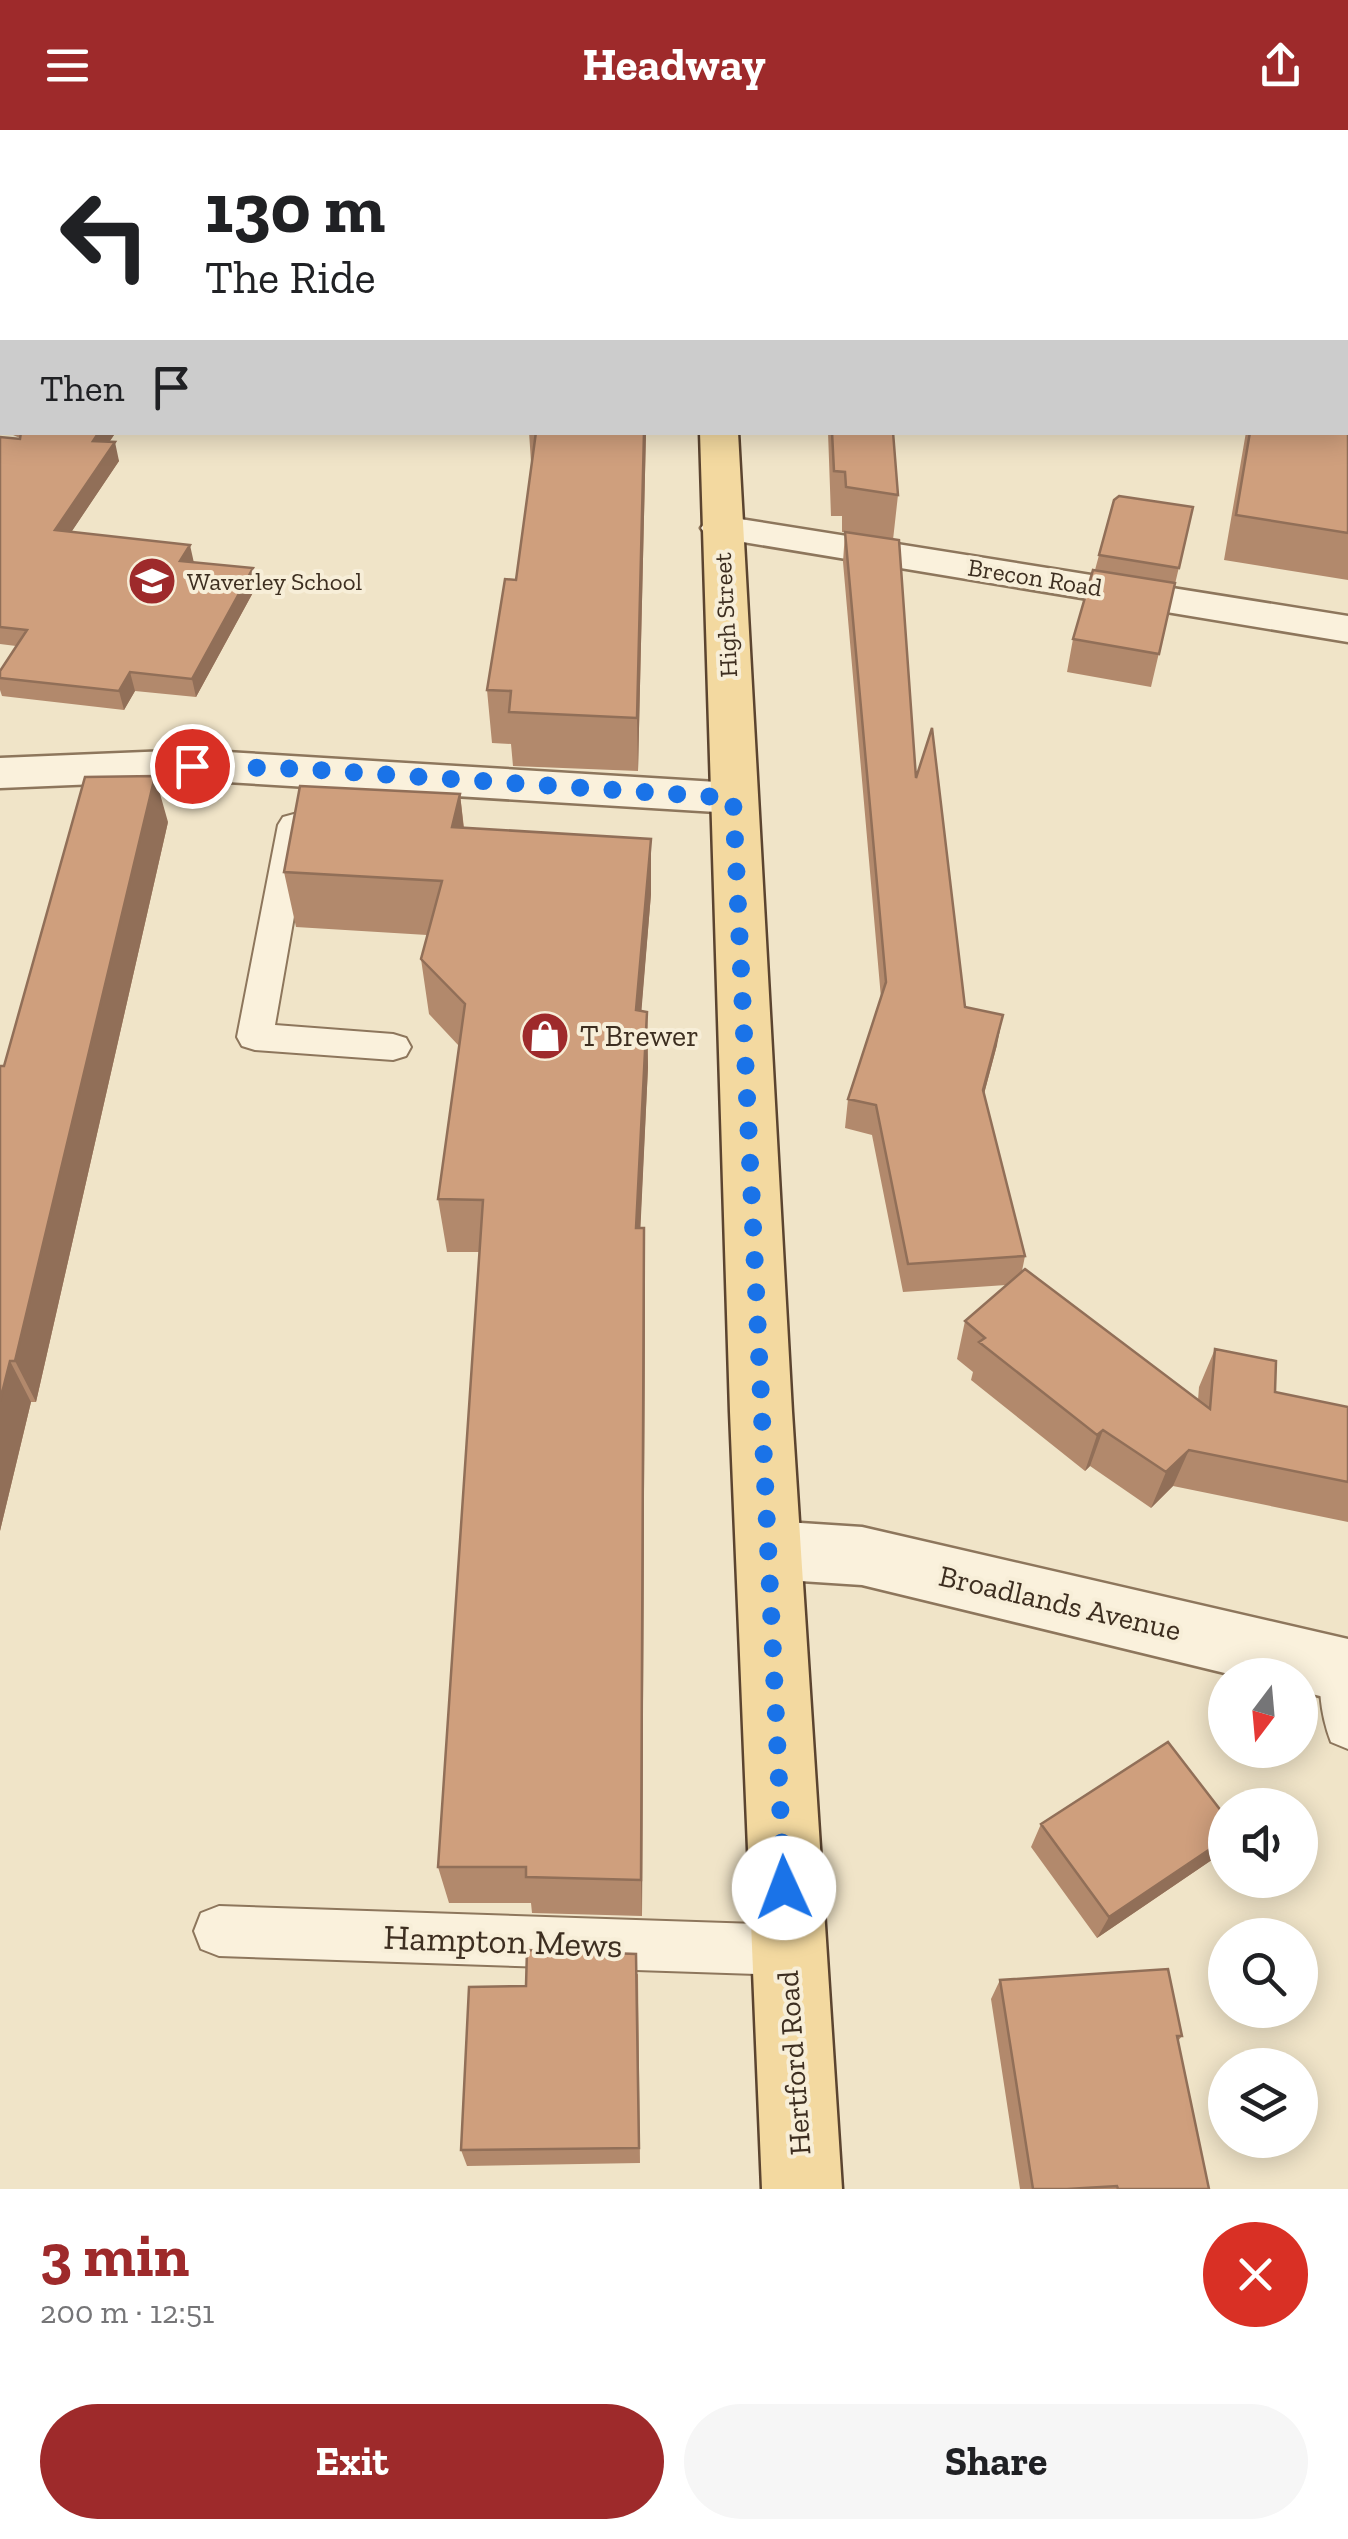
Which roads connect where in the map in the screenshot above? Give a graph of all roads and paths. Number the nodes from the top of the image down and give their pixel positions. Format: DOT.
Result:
graph roads {
  1 [pos="719,435"];
  2 [pos="721,528"];
  3 [pos="1348,629"];
  4 [pos="304,769"];
  5 [pos="0,774"];
  6 [pos="733,798"];
  7 [pos="393,1046"];
  8 [pos="770,1550"];
  9 [pos="1346,1689"];
  10 [pos="219,1932"];
  11 [pos="787,1950"];
  12 [pos="802,2189"];
  1 -- 2 [label="main road, High Street"];
  2 -- 3 [label="street, Brecon Road"];
  2 -- 6 [label="main road, High Street"];
  4 -- 5 [label="street"];
  4 -- 6 [label="street"];
  4 -- 7 [label="lane"];
  6 -- 8 [label="main road, Hertford Road"];
  8 -- 9 [label="street, Broadlands Avenue"];
  8 -- 11 [label="main road, Hertford Road"];
  10 -- 11 [label="lane, Hampton Mews"];
  11 -- 12 [label="main road, Hertford Road"];
}
